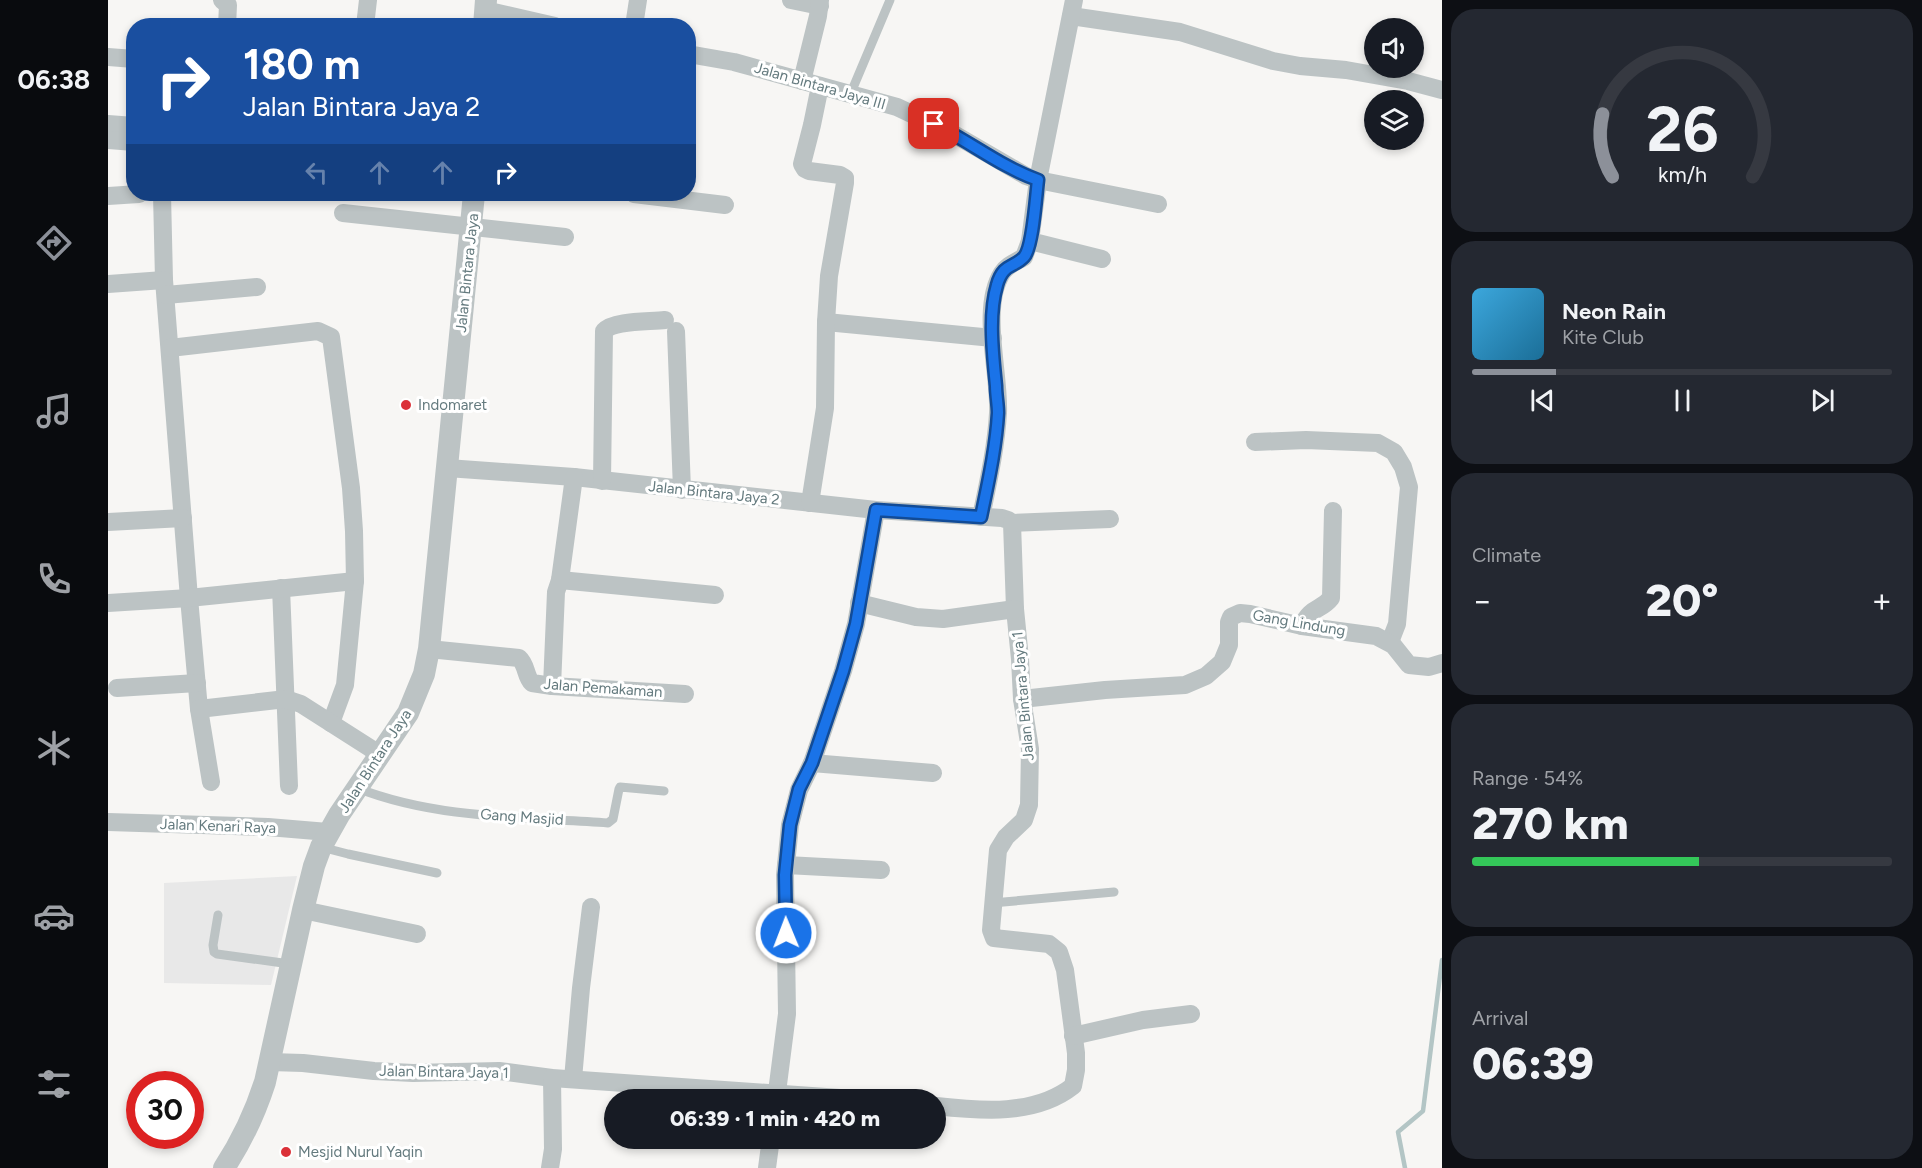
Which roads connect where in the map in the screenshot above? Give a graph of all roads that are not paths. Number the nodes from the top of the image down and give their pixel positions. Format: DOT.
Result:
graph roads {
  1 [pos="368,0"];
  2 [pos="638,0"];
  3 [pos="791,0"];
  4 [pos="890,0"];
  5 [pos="225,3"];
  6 [pos="820,3"];
  7 [pos="1073,8"];
  8 [pos="485,12"];
  9 [pos="226,18"];
  10 [pos="366,18"];
  11 [pos="515,18"];
  12 [pos="635,18"];
  13 [pos="696,55"];
  14 [pos="108,57"];
  15 [pos="126,58"];
  16 [pos="811,84"];
  17 [pos="1442,90"];
  18 [pos="850,95"];
  19 [pos="108,124"];
  20 [pos="126,125"];
  21 [pos="108,140"];
  22 [pos="126,141"];
  23 [pos="1038,180"];
  24 [pos="126,195"];
  25 [pos="108,196"];
  26 [pos="162,201"];
  27 [pos="473,201"];
  28 [pos="692,201"];
  29 [pos="1158,204"];
  30 [pos="725,205"];
  31 [pos="343,213"];
  32 [pos="471,227"];
  33 [pos="565,237"];
  34 [pos="1030,241"];
  35 [pos="1102,260"];
  36 [pos="108,284"];
  37 [pos="257,287"];
  38 [pos="165,288"];
  39 [pos="826,322"];
  40 [pos="993,338"];
  41 [pos="170,348"];
  42 [pos="1255,442"];
  43 [pos="447,468"];
  44 [pos="574,477"];
  45 [pos="602,481"];
  46 [pos="682,490"];
  47 [pos="810,503"];
  48 [pos="876,510"];
  49 [pos="1333,511"];
  50 [pos="981,517"];
  51 [pos="183,518"];
  52 [pos="1110,519"];
  53 [pos="108,522"];
  54 [pos="1012,523"];
  55 [pos="560,580"];
  56 [pos="355,581"];
  57 [pos="281,588"];
  58 [pos="715,595"];
  59 [pos="189,598"];
  60 [pos="108,603"];
  61 [pos="859,603"];
  62 [pos="1015,609"];
  63 [pos="1302,626"];
  64 [pos="1390,642"];
  65 [pos="429,650"];
  66 [pos="1436,665"];
  67 [pos="197,683"];
  68 [pos="552,686"];
  69 [pos="117,688"];
  70 [pos="685,694"];
  71 [pos="286,699"];
  72 [pos="1022,699"];
  73 [pos="199,709"];
  74 [pos="331,723"];
  75 [pos="380,756"];
  76 [pos="812,763"];
  77 [pos="933,773"];
  78 [pos="211,782"];
  79 [pos="288,786"];
  80 [pos="357,788"];
  81 [pos="664,791"];
  82 [pos="108,822"];
  83 [pos="325,839"];
  84 [pos="786,865"];
  85 [pos="881,870"];
  86 [pos="437,873"];
  87 [pos="1114,892"];
  88 [pos="992,903"];
  89 [pos="591,907"];
  90 [pos="303,910"];
  91 [pos="218,915"];
  92 [pos="417,934"];
  93 [pos="290,964"];
  94 [pos="1191,1014"];
  95 [pos="1073,1036"];
  96 [pos="270,1062"];
  97 [pos="552,1078"];
  98 [pos="573,1079"];
  99 [pos="692,1089"];
  100 [pos="777,1089"];
  101 [pos="946,1107"];
  102 [pos="770,1149"];
  103 [pos="224,1168"];
  104 [pos="550,1168"];
  105 [pos="767,1168"];
  1 -- 10 [label="street"];
  2 -- 12 [label="street"];
  3 -- 6 [label="street"];
  4 -- 18 [label="lane"];
  5 -- 9 [label="street"];
  6 -- 16 [label="street"];
  7 -- 17 [label="street"];
  7 -- 23 [label="street"];
  8 -- 11 [label="street"];
  13 -- 16 [label="street, Jalan Bintara Jaya III"];
  14 -- 15 [label="street"];
  16 -- 18 [label="street, Jalan Bintara Jaya III"];
  16 -- 39 [label="street"];
  18 -- 23 [label="street, Jalan Bintara Jaya III"];
  19 -- 20 [label="street"];
  21 -- 22 [label="street"];
  23 -- 29 [label="street, Jalan Bintara Jaya III"];
  23 -- 34 [label="street"];
  24 -- 25 [label="street"];
  26 -- 38 [label="street"];
  27 -- 32 [label="street, Jalan Bintara Jaya"];
  28 -- 30 [label="street"];
  31 -- 32 [label="street"];
  32 -- 33 [label="street"];
  32 -- 43 [label="street, Jalan Bintara Jaya"];
  34 -- 35 [label="street"];
  34 -- 40 [label="street"];
  36 -- 38 [label="street"];
  37 -- 38 [label="street"];
  38 -- 41 [label="street"];
  39 -- 40 [label="street"];
  39 -- 47 [label="street"];
  40 -- 50 [label="street"];
  41 -- 51 [label="street"];
  41 -- 56 [label="street"];
  42 -- 64 [label="street"];
  43 -- 44 [label="street, Jalan Bintara Jaya 2"];
  43 -- 65 [label="street, Jalan Bintara Jaya"];
  44 -- 45 [label="street, Jalan Bintara Jaya 2"];
  44 -- 55 [label="street"];
  45 -- 46 [label="street, Jalan Bintara Jaya 2"];
  45 -- 46 [label="street"];
  46 -- 47 [label="street, Jalan Bintara Jaya 2"];
  47 -- 48 [label="street, Jalan Bintara Jaya 2"];
  48 -- 50 [label="street, Jalan Bintara Jaya 2"];
  48 -- 61 [label="street"];
  49 -- 63 [label="street"];
  50 -- 54 [label="street"];
  51 -- 53 [label="street"];
  51 -- 59 [label="street"];
  52 -- 54 [label="street"];
  54 -- 62 [label="street, Jalan Bintara Jaya 1"];
  55 -- 58 [label="street"];
  55 -- 68 [label="street"];
  56 -- 57 [label="street"];
  56 -- 74 [label="street"];
  57 -- 59 [label="street"];
  57 -- 71 [label="street"];
  59 -- 60 [label="street"];
  59 -- 67 [label="street"];
  61 -- 62 [label="street"];
  61 -- 76 [label="street"];
  62 -- 72 [label="street, Jalan Bintara Jaya 1"];
  63 -- 64 [label="street, Gang Lindung"];
  63 -- 72 [label="street, Gang Lindung"];
  64 -- 66 [label="street"];
  65 -- 68 [label="street, Jalan Pemakaman"];
  65 -- 75 [label="street, Jalan Bintara Jaya"];
  67 -- 69 [label="street"];
  67 -- 73 [label="street"];
  68 -- 70 [label="street, Jalan Pemakaman"];
  71 -- 73 [label="street"];
  71 -- 74 [label="street"];
  71 -- 79 [label="street"];
  72 -- 88 [label="street, Jalan Bintara Jaya 1"];
  73 -- 78 [label="street"];
  74 -- 75 [label="street"];
  75 -- 80 [label="street, Jalan Bintara Jaya"];
  76 -- 77 [label="street"];
  76 -- 84 [label="street"];
  80 -- 81 [label="lane, Gang Masjid"];
  80 -- 83 [label="street, Jalan Bintara Jaya"];
  82 -- 83 [label="street, Jalan Kenari Raya"];
  83 -- 86 [label="lane"];
  83 -- 90 [label="street, Jalan Bintara Jaya"];
  84 -- 85 [label="street"];
  84 -- 100 [label="street"];
  87 -- 88 [label="lane"];
  88 -- 95 [label="street, Jalan Bintara Jaya 1"];
  89 -- 98 [label="street"];
  90 -- 92 [label="street"];
  90 -- 93 [label="street, Jalan Bintara Jaya"];
  91 -- 93 [label="lane"];
  93 -- 96 [label="street, Jalan Bintara Jaya"];
  94 -- 95 [label="street"];
  95 -- 101 [label="street, Jalan Bintara Jaya 1"];
  96 -- 97 [label="street, Jalan Bintara Jaya 1"];
  96 -- 103 [label="street, Jalan Bintara Jaya"];
  97 -- 98 [label="street, Jalan Bintara Jaya 1"];
  97 -- 104 [label="street"];
  98 -- 99 [label="street, Jalan Bintara Jaya 1"];
  102 -- 105 [label="street"];
}
